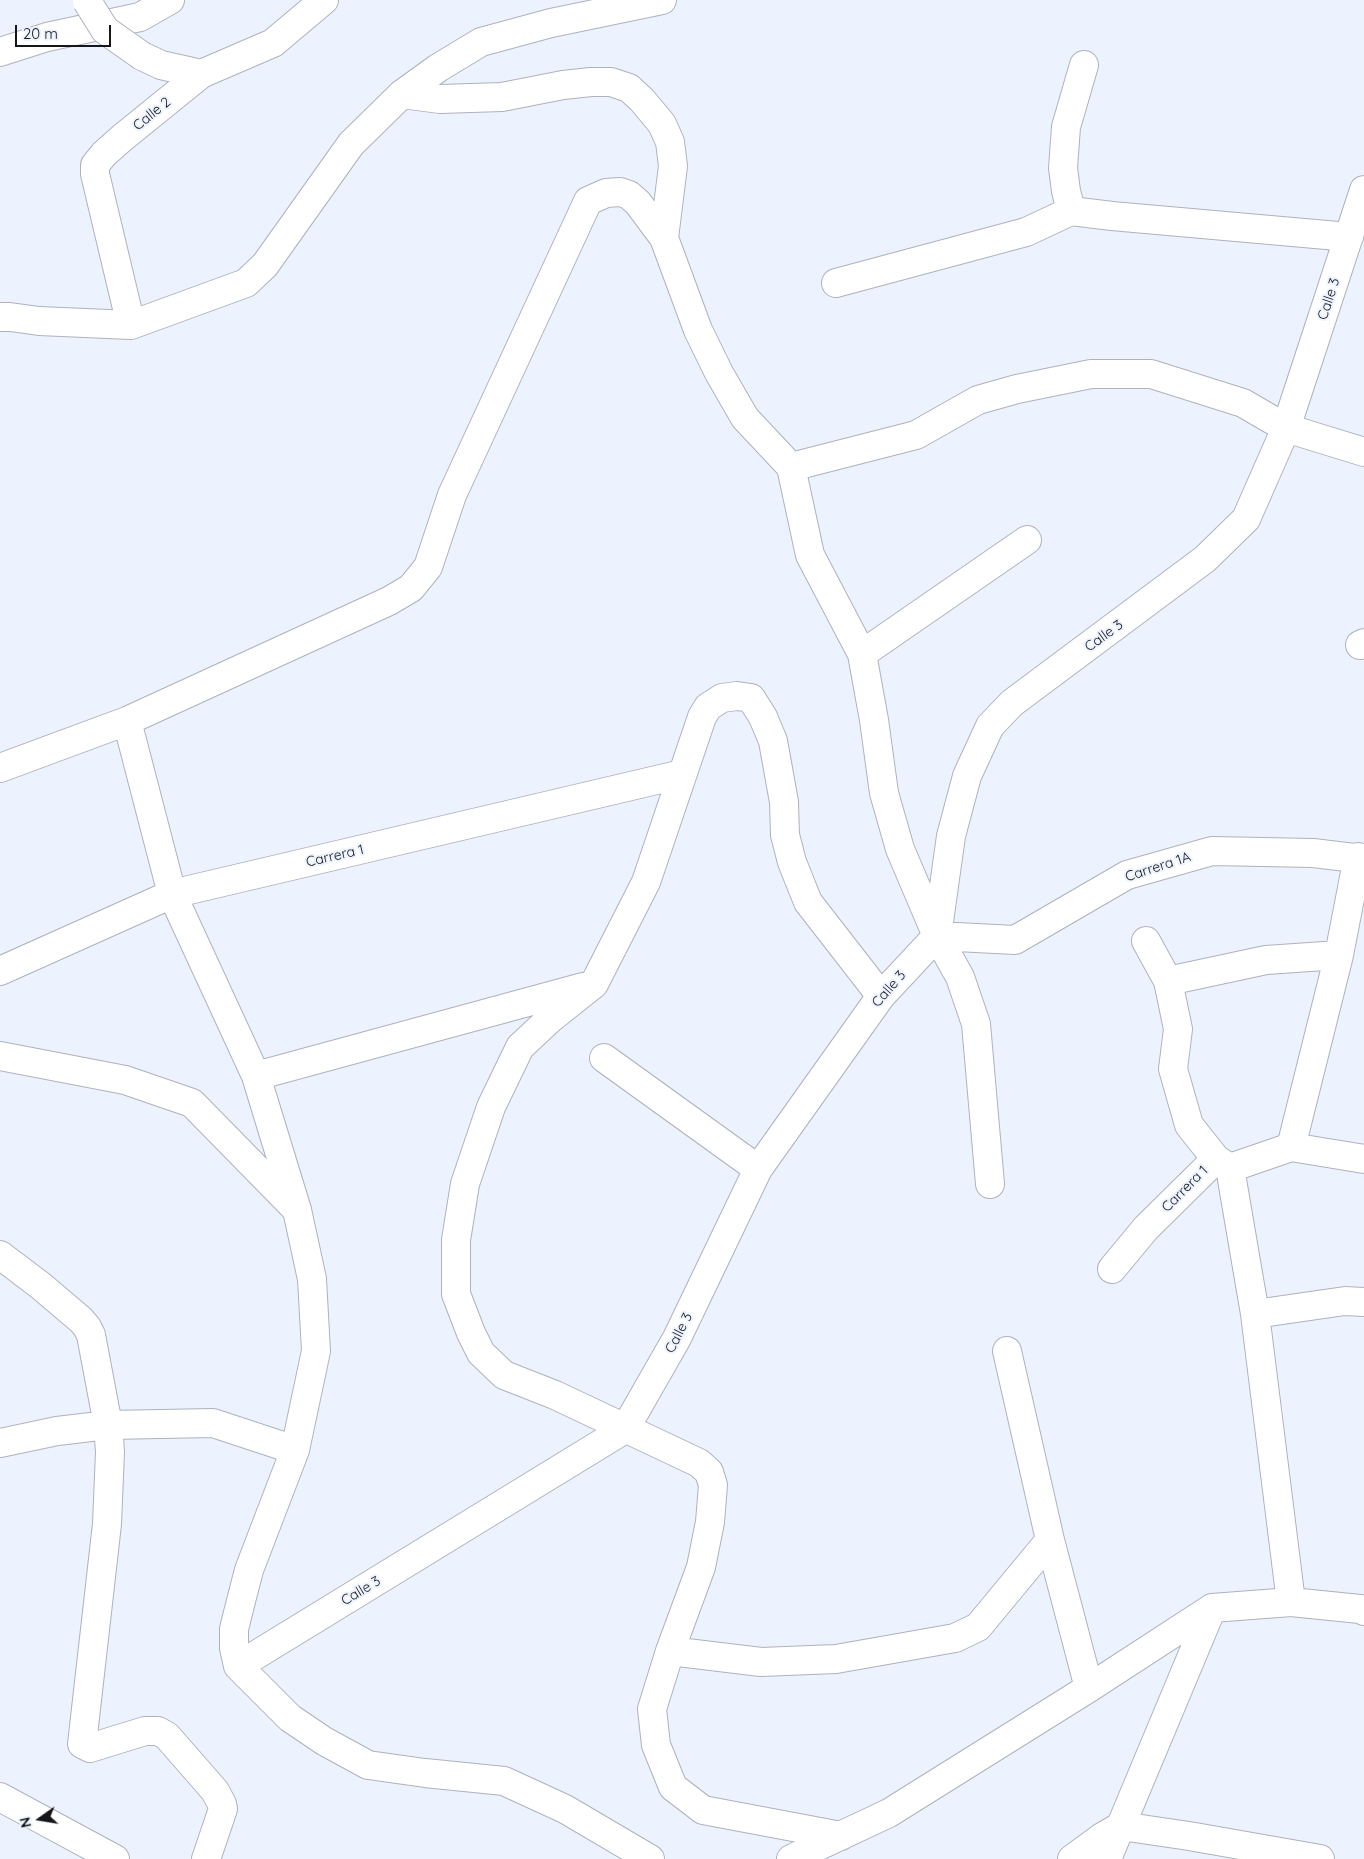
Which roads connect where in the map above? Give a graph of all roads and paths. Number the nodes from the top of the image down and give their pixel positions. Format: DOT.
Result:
graph roads {
  1 [pos="87,0"];
  2 [pos="170,0"];
  3 [pos="324,0"];
  4 [pos="662,0"];
  5 [pos="0,52"];
  6 [pos="1084,65"];
  7 [pos="201,74"];
  8 [pos="402,94"];
  9 [pos="1364,190"];
  10 [pos="1072,211"];
  11 [pos="1349,237"];
  12 [pos="664,238"];
  13 [pos="836,283"];
  14 [pos="0,317"];
  15 [pos="131,325"];
  16 [pos="1286,428"];
  17 [pos="1364,452"];
  18 [pos="791,467"];
  19 [pos="1027,540"];
  20 [pos="862,654"];
  21 [pos="127,720"];
  22 [pos="0,768"];
  23 [pos="682,774"];
  24 [pos="1361,858"];
  25 [pos="172,894"];
  26 [pos="937,936"];
  27 [pos="1146,941"];
  28 [pos="1339,955"];
  29 [pos="0,971"];
  30 [pos="1168,981"];
  31 [pos="594,984"];
  32 [pos="881,996"];
  33 [pos="0,1056"];
  34 [pos="604,1058"];
  35 [pos="256,1076"];
  36 [pos="1291,1147"];
  37 [pos="1364,1159"];
  38 [pos="1223,1164"];
  39 [pos="758,1169"];
  40 [pos="990,1184"];
  41 [pos="298,1210"];
  42 [pos="0,1255"];
  43 [pos="1112,1269"];
  44 [pos="1364,1302"];
  45 [pos="1255,1314"];
  46 [pos="1007,1351"];
  47 [pos="108,1425"];
  48 [pos="625,1429"];
  49 [pos="0,1443"];
  50 [pos="295,1450"];
  51 [pos="1050,1540"];
  52 [pos="1291,1602"];
  53 [pos="1363,1603"];
  54 [pos="1212,1608"];
  55 [pos="670,1651"];
  56 [pos="238,1666"];
  57 [pos="1089,1688"];
  58 [pos="0,1797"];
  59 [pos="1121,1826"];
  60 [pos="841,1836"];
  61 [pos="115,1859"];
  62 [pos="206,1859"];
  63 [pos="650,1859"];
  64 [pos="791,1859"];
  65 [pos="1072,1859"];
  66 [pos="1108,1859"];
  67 [pos="1320,1859"];
  1 -- 7 [label="street, bridge"];
  2 -- 5 [label="street"];
  3 -- 7 [label="street, Calle 2"];
  4 -- 8 [label="street"];
  6 -- 10 [label="street"];
  7 -- 15 [label="street, Calle 2"];
  8 -- 12 [label="street"];
  8 -- 15 [label="street"];
  9 -- 11 [label="street, Calle 3"];
  10 -- 11 [label="street"];
  10 -- 13 [label="street"];
  11 -- 16 [label="street, Calle 3"];
  12 -- 18 [label="street"];
  12 -- 21 [label="street"];
  14 -- 15 [label="street"];
  16 -- 17 [label="street"];
  16 -- 18 [label="street"];
  16 -- 26 [label="street, Calle 3"];
  18 -- 20 [label="street"];
  19 -- 20 [label="street"];
  20 -- 26 [label="street"];
  21 -- 22 [label="street"];
  21 -- 25 [label="street"];
  23 -- 25 [label="street, Carrera 1"];
  23 -- 31 [label="street"];
  23 -- 32 [label="street"];
  24 -- 26 [label="street, Carrera 1A"];
  24 -- 28 [label="street"];
  25 -- 29 [label="street, Carrera 1"];
  25 -- 35 [label="street"];
  26 -- 32 [label="street, Calle 3"];
  26 -- 40 [label="street"];
  27 -- 30 [label="street"];
  28 -- 30 [label="street"];
  28 -- 36 [label="street"];
  30 -- 38 [label="street"];
  31 -- 35 [label="street"];
  31 -- 48 [label="street"];
  32 -- 39 [label="street, Calle 3"];
  33 -- 41 [label="street"];
  34 -- 39 [label="street"];
  35 -- 41 [label="street"];
  36 -- 37 [label="street, Carrera 1"];
  36 -- 38 [label="street, Carrera 1"];
  38 -- 43 [label="street, Carrera 1"];
  38 -- 45 [label="street"];
  39 -- 48 [label="street, Calle 3"];
  41 -- 50 [label="street"];
  42 -- 47 [label="street"];
  44 -- 45 [label="street"];
  45 -- 52 [label="street"];
  46 -- 51 [label="street"];
  47 -- 49 [label="street"];
  47 -- 50 [label="street"];
  47 -- 62 [label="street"];
  48 -- 55 [label="street"];
  48 -- 56 [label="street, Calle 3"];
  50 -- 56 [label="street"];
  51 -- 55 [label="street"];
  51 -- 57 [label="street"];
  52 -- 53 [label="street"];
  52 -- 54 [label="street"];
  54 -- 57 [label="street"];
  54 -- 59 [label="street"];
  55 -- 60 [label="street"];
  56 -- 63 [label="street"];
  57 -- 60 [label="street"];
  58 -- 61 [label="street"];
  59 -- 65 [label="street"];
  59 -- 66 [label="street"];
  59 -- 67 [label="street"];
  60 -- 64 [label="street"];
}
